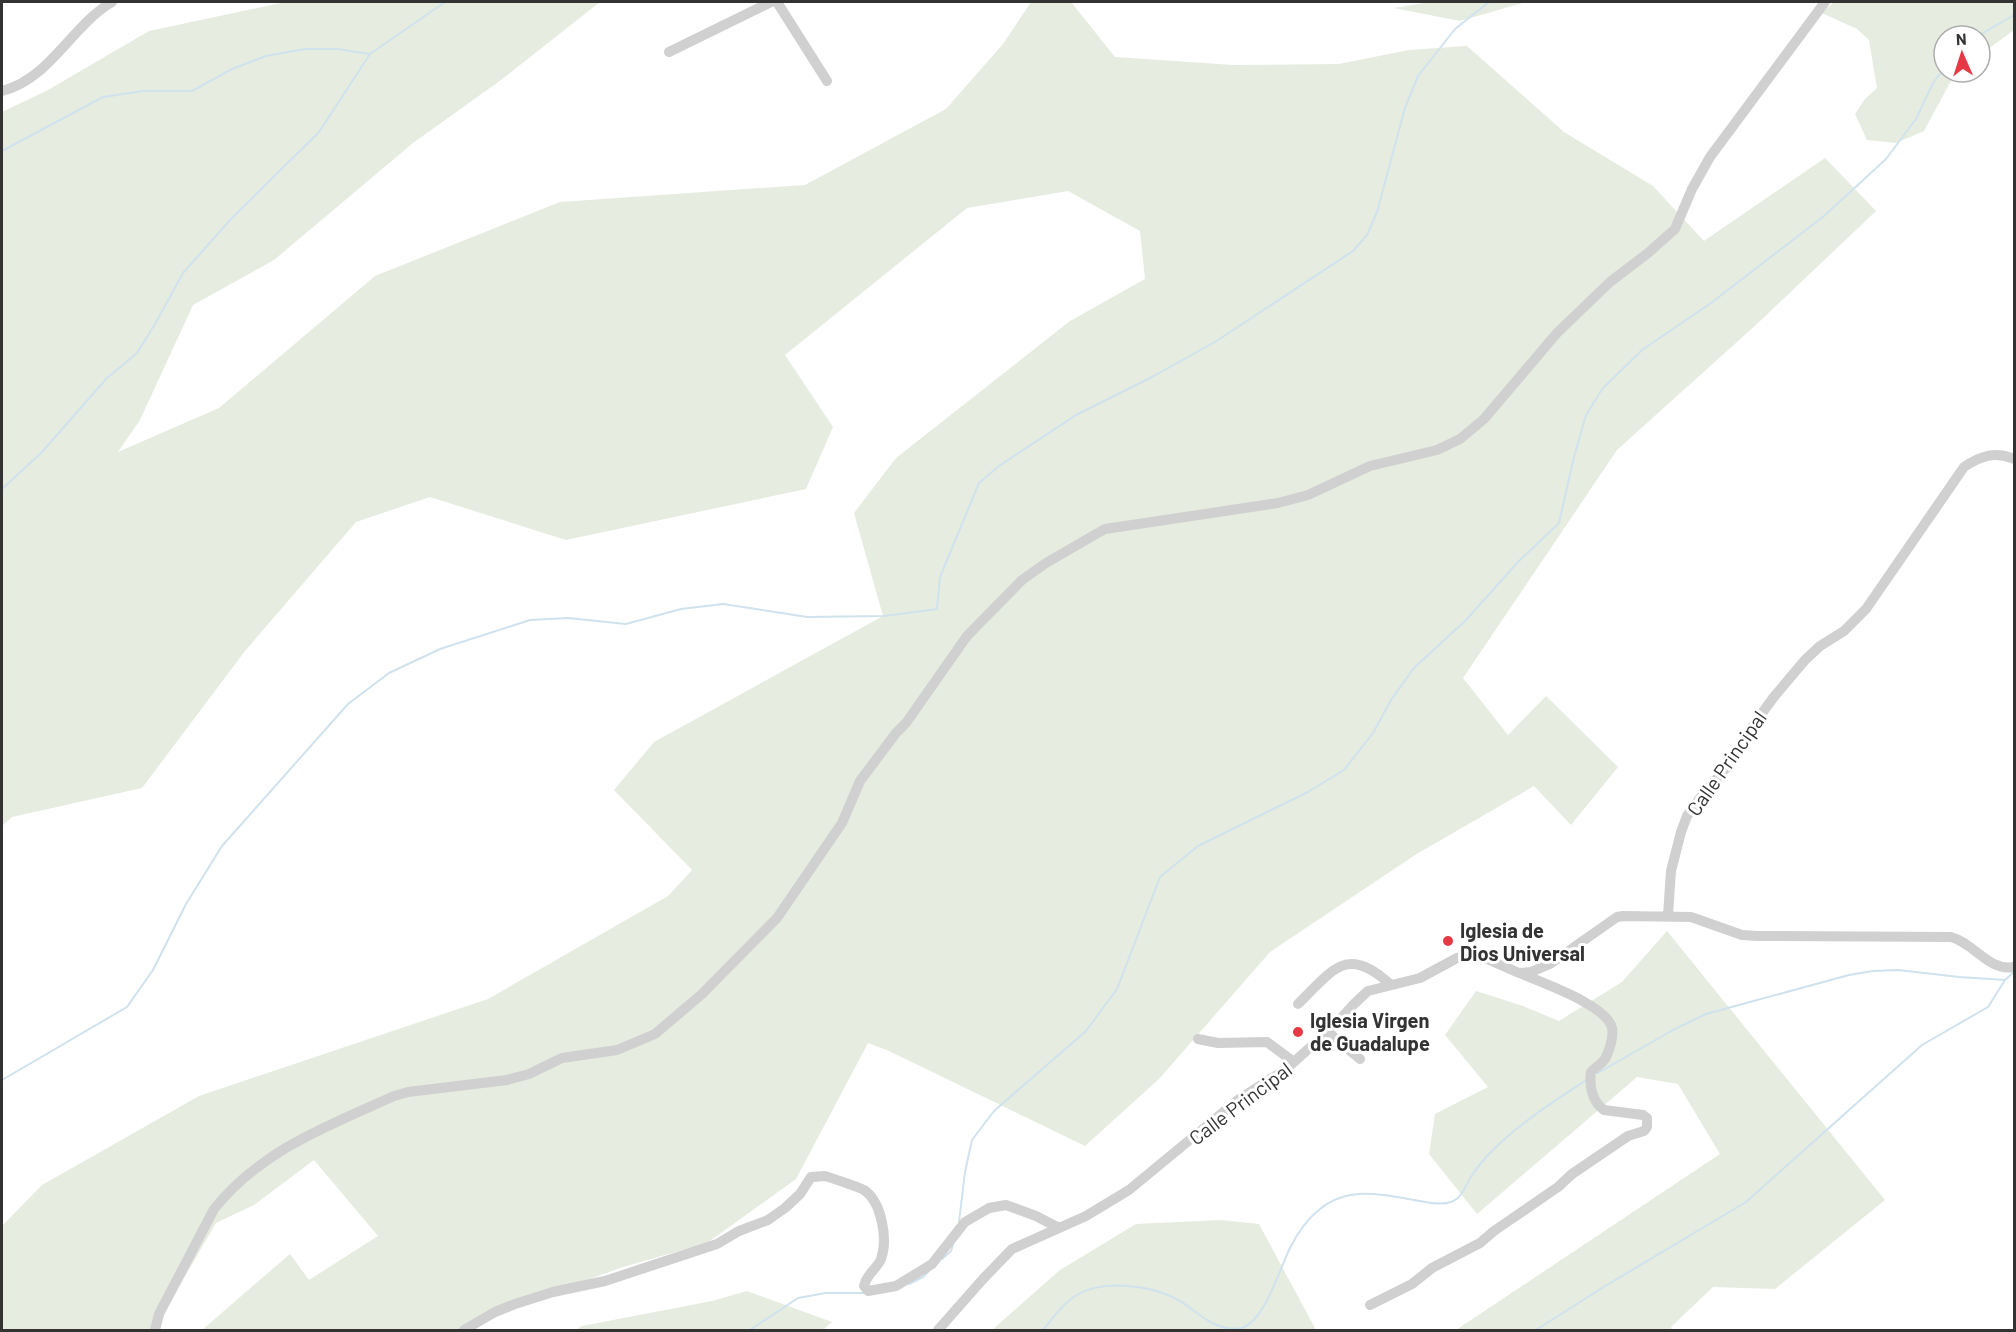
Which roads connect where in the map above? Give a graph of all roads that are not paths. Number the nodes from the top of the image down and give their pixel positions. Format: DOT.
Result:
graph roads {
  1 [pos="112,2"];
  2 [pos="771,2"];
  3 [pos="777,2"];
  4 [pos="1825,2"];
  5 [pos="669,52"];
  6 [pos="827,81"];
  7 [pos="2,91"];
  8 [pos="2014,459"];
  9 [pos="1668,915"];
  10 [pos="2014,967"];
  11 [pos="1519,973"];
  12 [pos="1391,986"];
  13 [pos="1298,1004"];
  14 [pos="1328,1032"];
  15 [pos="1198,1039"];
  16 [pos="1360,1059"];
  17 [pos="1294,1062"];
  18 [pos="1059,1228"];
  19 [pos="1370,1305"];
  20 [pos="155,1330"];
  21 [pos="464,1330"];
  22 [pos="938,1330"];
  1 -- 7 [label="street"];
  2 -- 5 [label="street"];
  3 -- 6 [label="street"];
  4 -- 20 [label="street"];
  8 -- 9 [label="street, Calle Principal"];
  9 -- 10 [label="street"];
  9 -- 11 [label="street"];
  11 -- 12 [label="street, Calle Principal"];
  11 -- 19 [label="street, Calle Principal"];
  12 -- 13 [label="street"];
  12 -- 14 [label="street, Calle Principal"];
  14 -- 16 [label="street"];
  14 -- 17 [label="street, Calle Principal"];
  15 -- 17 [label="street"];
  17 -- 18 [label="street, Calle Principal"];
  18 -- 21 [label="street"];
  18 -- 22 [label="street, Calle Principal"];
}
